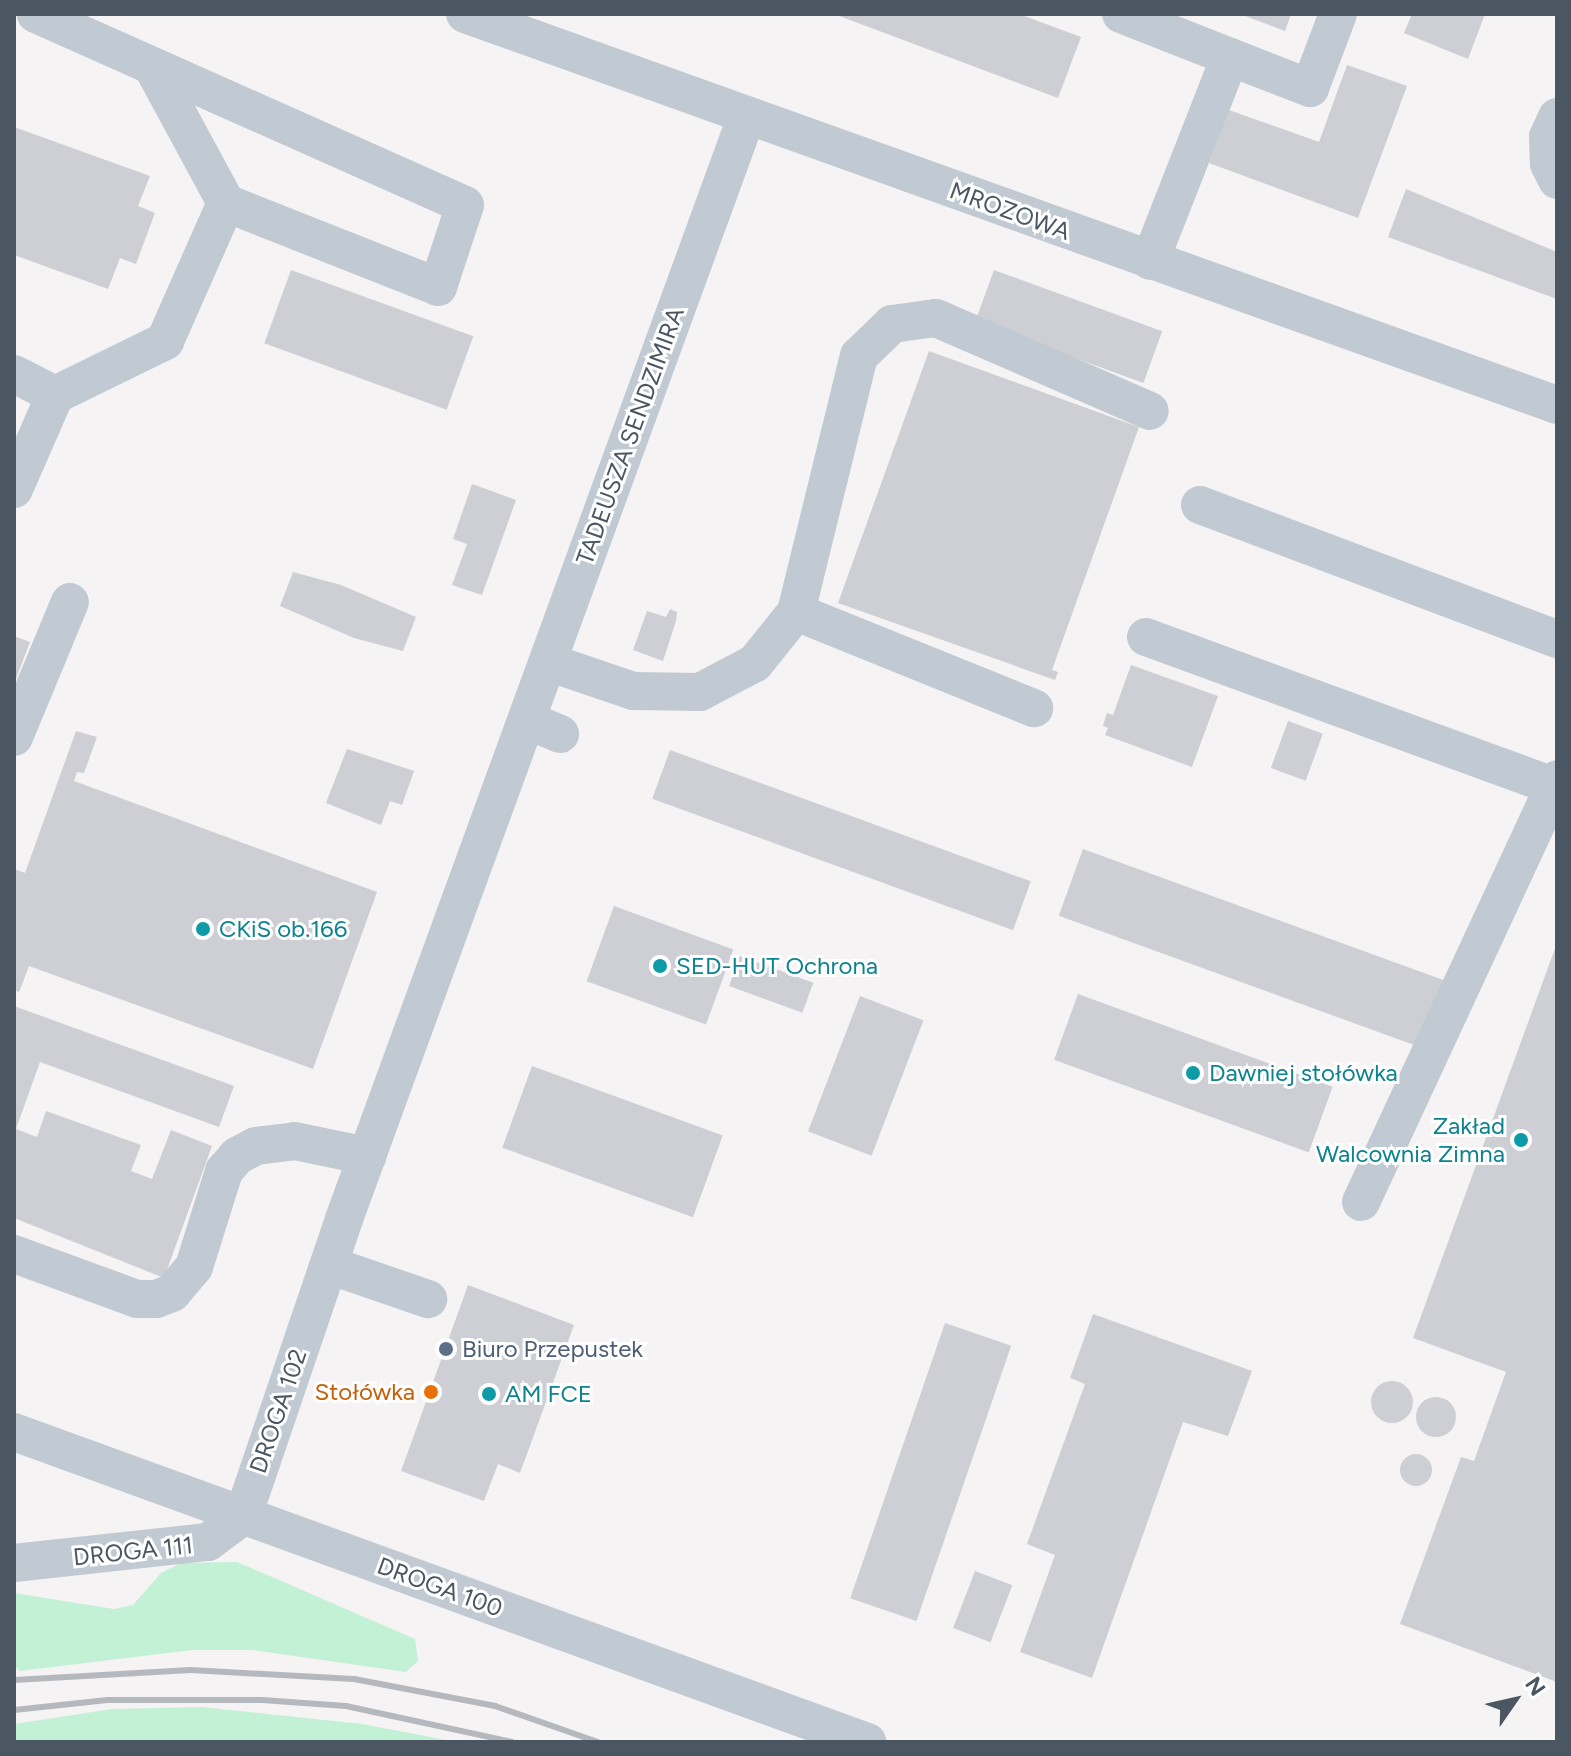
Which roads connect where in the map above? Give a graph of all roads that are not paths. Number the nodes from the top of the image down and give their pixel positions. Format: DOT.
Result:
graph roads {
  1 [pos="36,14"];
  2 [pos="465,14"];
  3 [pos="1338,14"];
  4 [pos="1133,16"];
  5 [pos="1230,57"];
  6 [pos="152,66"];
  7 [pos="1557,117"];
  8 [pos="746,118"];
  9 [pos="1557,180"];
  10 [pos="226,203"];
  11 [pos="1150,261"];
  12 [pos="14,374"];
  13 [pos="55,395"];
  14 [pos="1557,405"];
  15 [pos="1150,411"];
  16 [pos="14,489"];
  17 [pos="1200,505"];
  18 [pos="70,602"];
  19 [pos="796,612"];
  20 [pos="1146,637"];
  21 [pos="1557,639"];
  22 [pos="548,662"];
  23 [pos="1034,708"];
  24 [pos="14,737"];
  25 [pos="1556,782"];
  26 [pos="367,1156"];
  27 [pos="1361,1202"];
  28 [pos="14,1254"];
  29 [pos="329,1265"];
  30 [pos="428,1299"];
  31 [pos="14,1432"];
  32 [pos="243,1516"];
  33 [pos="14,1563"];
  34 [pos="867,1742"];
  1 -- 6 [label="street"];
  2 -- 8 [label="street, MROZOWA"];
  3 -- 5 [label="street"];
  4 -- 5 [label="street"];
  5 -- 11 [label="street"];
  6 -- 10 [label="street"];
  6 -- 10 [label="street"];
  7 -- 9 [label="street"];
  8 -- 11 [label="street, MROZOWA"];
  8 -- 22 [label="street, TADEUSZA SENDZIMIRA"];
  10 -- 13 [label="street"];
  11 -- 14 [label="street, MROZOWA"];
  12 -- 13 [label="street"];
  13 -- 16 [label="street"];
  15 -- 19 [label="street"];
  17 -- 21 [label="street"];
  18 -- 24 [label="street"];
  19 -- 22 [label="street"];
  19 -- 23 [label="street"];
  20 -- 25 [label="street"];
  22 -- 26 [label="street, TADEUSZA SENDZIMIRA"];
  25 -- 27 [label="street"];
  26 -- 28 [label="street"];
  26 -- 29 [label="street, DROGA 102"];
  29 -- 30 [label="street"];
  29 -- 32 [label="street, DROGA 102"];
  31 -- 32 [label="street, DROGA 100"];
  32 -- 33 [label="street, DROGA 111"];
  32 -- 34 [label="street, DROGA 100"];
}
